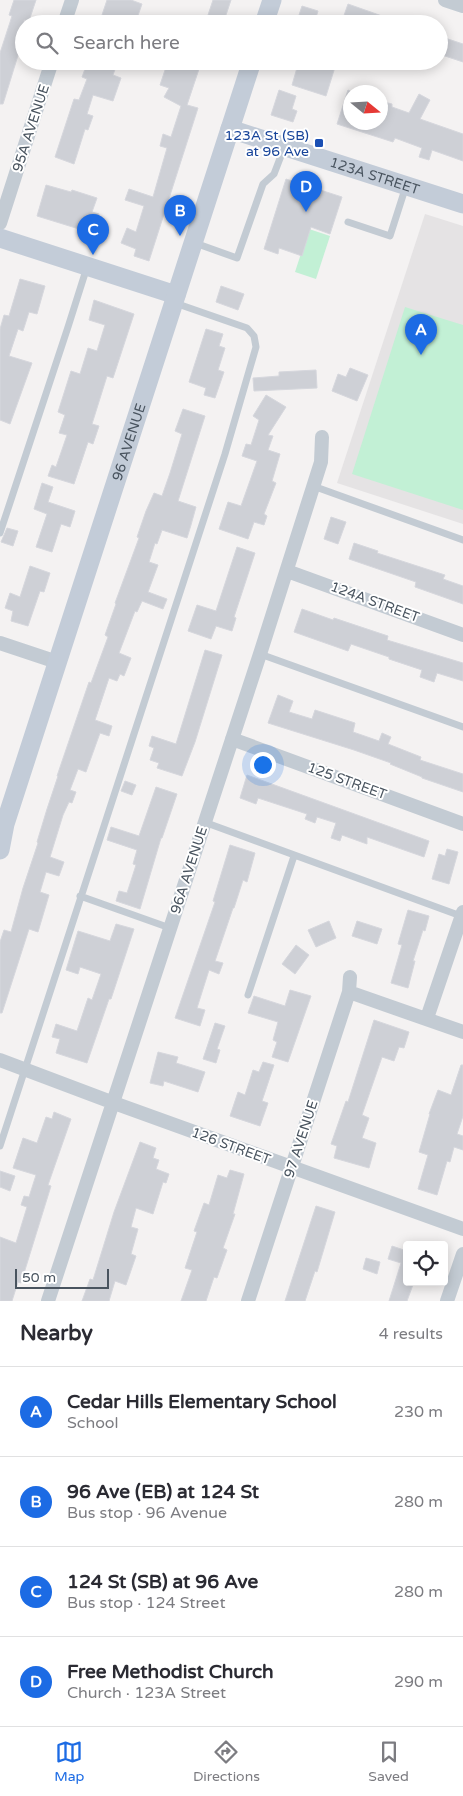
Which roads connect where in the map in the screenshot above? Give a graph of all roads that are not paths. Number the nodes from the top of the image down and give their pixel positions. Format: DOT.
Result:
graph roads {
  1 [pos="72,0"];
  2 [pos="272,0"];
  3 [pos="445,0"];
  4 [pos="463,6"];
  5 [pos="67,15"];
  6 [pos="267,15"];
  7 [pos="49,70"];
  8 [pos="249,70"];
  9 [pos="230,129"];
  10 [pos="284,147"];
  11 [pos="406,186"];
  12 [pos="463,204"];
  13 [pos="348,222"];
  14 [pos="0,223"];
  15 [pos="0,238"];
  16 [pos="193,243"];
  17 [pos="87,266"];
  18 [pos="175,299"];
  19 [pos="322,437"];
  20 [pos="313,486"];
  21 [pos="0,533"];
  22 [pos="463,540"];
  23 [pos="287,571"];
  24 [pos="463,635"];
  25 [pos="0,643"];
  26 [pos="260,654"];
  27 [pos="57,662"];
  28 [pos="463,727"];
  29 [pos="232,739"];
  30 [pos="204,822"];
  31 [pos="463,824"];
  32 [pos="3,829"];
  33 [pos="0,850"];
  34 [pos="294,856"];
  35 [pos="80,896"];
  36 [pos="462,914"];
  37 [pos="170,928"];
  38 [pos="350,977"];
  39 [pos="349,992"];
  40 [pos="248,995"];
  41 [pos="427,1018"];
  42 [pos="463,1032"];
  43 [pos="0,1060"];
  44 [pos="25,1070"];
  45 [pos="114,1103"];
  46 [pos="0,1146"];
  47 [pos="292,1167"];
  48 [pos="463,1229"];
  49 [pos="463,1254"];
  50 [pos="48,1301"];
  51 [pos="248,1301"];
  52 [pos="447,1301"];
  1 -- 5 [label="street"];
  2 -- 6 [label="main road"];
  3 -- 4 [label="street"];
  7 -- 14 [label="street, 95A AVENUE"];
  8 -- 9 [label="main road, 96 AVENUE"];
  9 -- 10 [label="main road, 123A STREET"];
  9 -- 16 [label="main road, 96 AVENUE"];
  10 -- 11 [label="main road, 123A STREET"];
  10 -- 16 [label="lane"];
  11 -- 12 [label="main road, 123A STREET"];
  11 -- 13 [label="lane"];
  15 -- 17 [label="main road"];
  16 -- 18 [label="main road, 96 AVENUE"];
  17 -- 18 [label="main road"];
  17 -- 21 [label="lane"];
  18 -- 27 [label="main road, 96 AVENUE"];
  18 -- 35 [label="lane"];
  19 -- 20 [label="street, 96A AVENUE"];
  20 -- 22 [label="lane"];
  20 -- 23 [label="street, 96A AVENUE"];
  23 -- 24 [label="street, 124A STREET"];
  23 -- 26 [label="street, 96A AVENUE"];
  25 -- 27 [label="street"];
  26 -- 28 [label="lane"];
  26 -- 29 [label="street, 96A AVENUE"];
  27 -- 32 [label="main road, 96 AVENUE"];
  29 -- 30 [label="street, 96A AVENUE"];
  29 -- 31 [label="street, 125 STREET"];
  30 -- 34 [label="lane"];
  30 -- 37 [label="street, 96A AVENUE"];
  32 -- 33 [label="main road, 96 AVENUE"];
  34 -- 36 [label="lane"];
  34 -- 40 [label="lane"];
  35 -- 37 [label="lane"];
  35 -- 44 [label="lane"];
  36 -- 41 [label="street"];
  37 -- 45 [label="street, 96A AVENUE"];
  38 -- 39 [label="street, 97 AVENUE"];
  39 -- 41 [label="street"];
  39 -- 47 [label="street, 97 AVENUE"];
  41 -- 42 [label="street"];
  43 -- 44 [label="street, 126 STREET"];
  44 -- 45 [label="street, 126 STREET"];
  44 -- 46 [label="lane"];
  45 -- 47 [label="street, 126 STREET"];
  45 -- 50 [label="street, 96A AVENUE"];
  47 -- 48 [label="street, 126 STREET"];
  47 -- 51 [label="street, 97 AVENUE"];
  49 -- 52 [label="street"];
}
